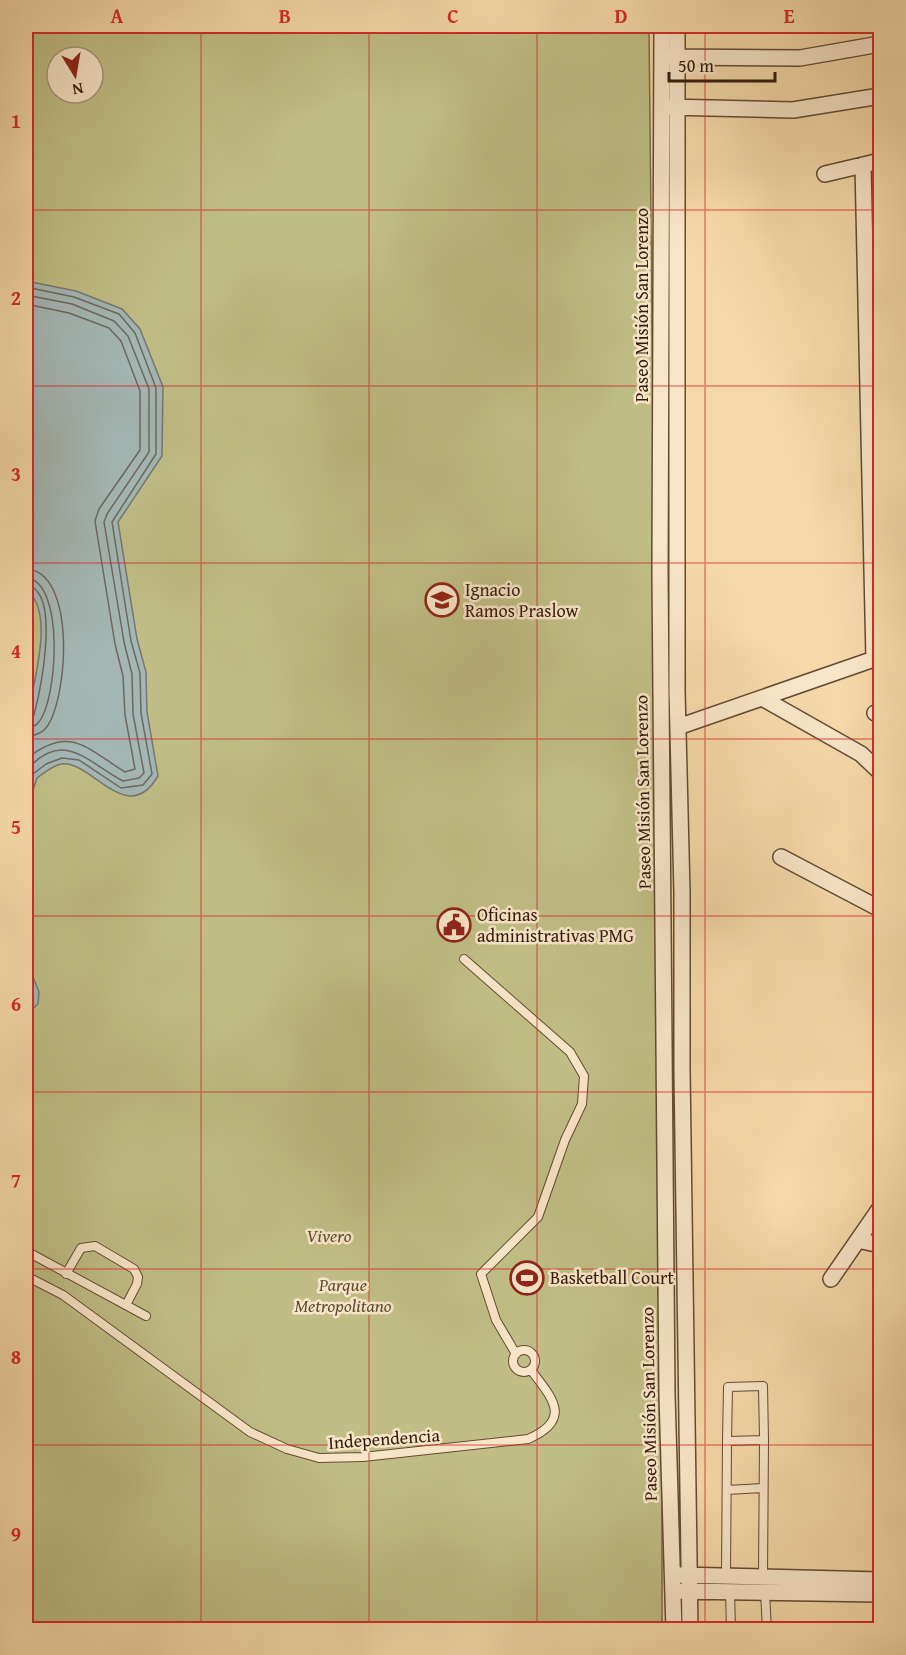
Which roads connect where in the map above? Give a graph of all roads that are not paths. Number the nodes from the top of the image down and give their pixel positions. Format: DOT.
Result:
graph roads {
  1 [pos="662,26"];
  2 [pos="677,26"];
  3 [pos="880,44"];
  4 [pos="670,57"];
  5 [pos="880,96"];
  6 [pos="670,107"];
  7 [pos="880,161"];
  8 [pos="863,165"];
  9 [pos="825,174"];
  10 [pos="874,399"];
  11 [pos="876,603"];
  12 [pos="762,698"];
  13 [pos="678,727"];
  14 [pos="880,772"];
  15 [pos="781,856"];
  16 [pos="880,909"];
  17 [pos="464,959"];
  18 [pos="880,1208"];
  19 [pos="858,1240"];
  20 [pos="880,1245"];
  21 [pos="26,1251"];
  22 [pos="66,1274"];
  23 [pos="26,1276"];
  24 [pos="831,1279"];
  25 [pos="126,1305"];
  26 [pos="146,1316"];
  27 [pos="516,1354"];
  28 [pos="531,1370"];
  29 [pos="764,1440"];
  30 [pos="727,1441"];
  31 [pos="763,1488"];
  32 [pos="727,1490"];
  33 [pos="689,1574"];
  34 [pos="673,1575"];
  35 [pos="726,1575"];
  36 [pos="880,1580"];
  37 [pos="764,1584"];
  38 [pos="682,1591"];
  39 [pos="730,1591"];
  40 [pos="880,1594"];
  41 [pos="674,1629"];
  42 [pos="690,1629"];
  43 [pos="731,1629"];
  44 [pos="767,1629"];
  1 -- 4 [label="street, Paseo Misión San Lorenzo"];
  2 -- 4 [label="street, Paseo Misión San Lorenzo"];
  3 -- 4 [label="street"];
  4 -- 6 [label="street, Paseo Misión San Lorenzo"];
  5 -- 6 [label="street"];
  6 -- 13 [label="street, Paseo Misión San Lorenzo"];
  6 -- 34 [label="street, Paseo Misión San Lorenzo"];
  7 -- 8 [label="street"];
  8 -- 9 [label="street"];
  8 -- 10 [label="street"];
  10 -- 11 [label="street"];
  11 -- 12 [label="street"];
  12 -- 13 [label="street"];
  12 -- 14 [label="street"];
  13 -- 33 [label="street, Paseo Misión San Lorenzo"];
  15 -- 16 [label="street"];
  17 -- 27 [label="lane"];
  18 -- 19 [label="street"];
  19 -- 20 [label="street"];
  19 -- 24 [label="street"];
  21 -- 22 [label="lane"];
  22 -- 25 [label="lane"];
  22 -- 25 [label="lane"];
  23 -- 28 [label="lane, Independencia"];
  25 -- 26 [label="lane"];
  27 -- 28 [label="lane"];
  27 -- 28 [label="lane"];
  29 -- 30 [label="lane"];
  29 -- 30 [label="lane"];
  29 -- 31 [label="lane"];
  30 -- 32 [label="lane"];
  31 -- 32 [label="lane"];
  31 -- 37 [label="lane"];
  32 -- 35 [label="lane"];
  33 -- 34 [label="street"];
  33 -- 35 [label="street"];
  33 -- 38 [label="street, Paseo Misión San Lorenzo"];
  34 -- 38 [label="street, Paseo Misión San Lorenzo"];
  35 -- 37 [label="street"];
  36 -- 37 [label="street"];
  37 -- 39 [label="street"];
  37 -- 40 [label="street"];
  37 -- 44 [label="lane"];
  38 -- 39 [label="street"];
  38 -- 41 [label="street, Paseo Misión San Lorenzo"];
  38 -- 42 [label="street, Paseo Misión San Lorenzo"];
  39 -- 43 [label="lane"];
}
